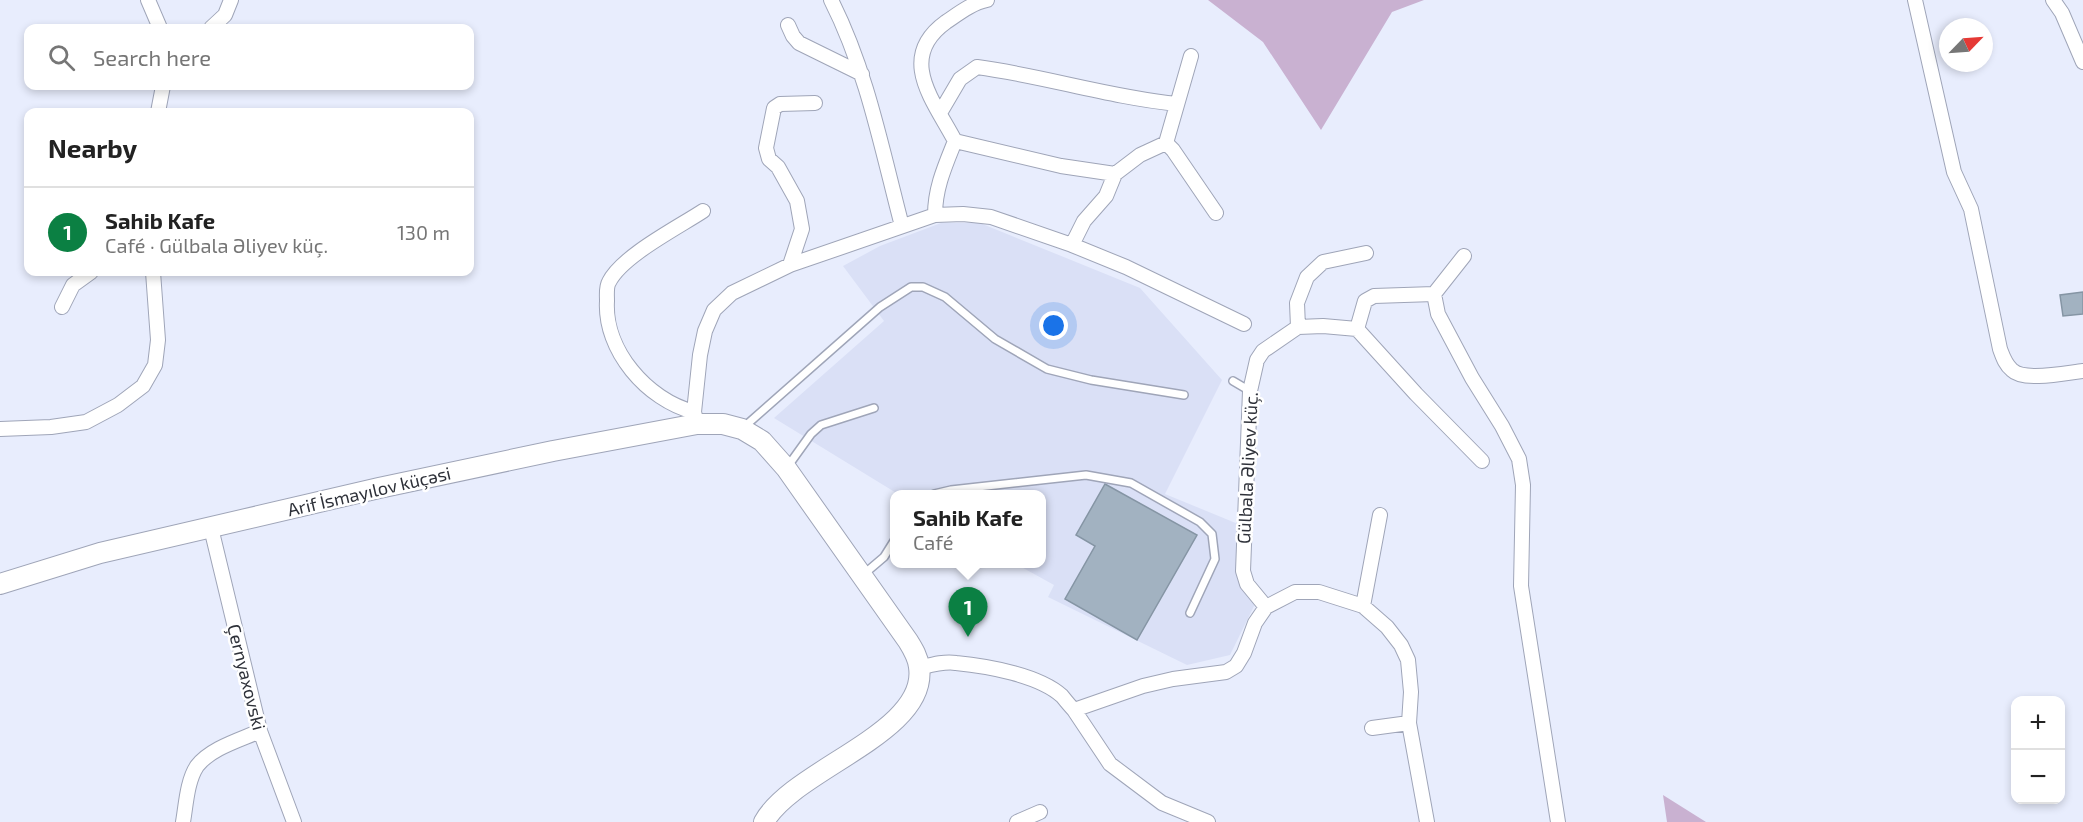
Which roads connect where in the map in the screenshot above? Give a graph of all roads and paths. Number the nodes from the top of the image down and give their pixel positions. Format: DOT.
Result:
graph roads {
  1 [pos="148,0"];
  2 [pos="231,0"];
  3 [pos="831,0"];
  4 [pos="987,0"];
  5 [pos="1915,0"];
  6 [pos="2053,0"];
  7 [pos="158,24"];
  8 [pos="215,24"];
  9 [pos="788,25"];
  10 [pos="1191,56"];
  11 [pos="2083,62"];
  12 [pos="862,74"];
  13 [pos="161,90"];
  14 [pos="815,103"];
  15 [pos="1176,104"];
  16 [pos="159,108"];
  17 [pos="940,113"];
  18 [pos="955,141"];
  19 [pos="1166,143"];
  20 [pos="1115,174"];
  21 [pos="703,211"];
  22 [pos="1216,213"];
  23 [pos="935,215"];
  24 [pos="902,226"];
  25 [pos="1072,245"];
  26 [pos="1366,253"];
  27 [pos="1464,256"];
  28 [pos="790,265"];
  29 [pos="85,276"];
  30 [pos="153,276"];
  31 [pos="1434,294"];
  32 [pos="62,307"];
  33 [pos="1244,324"];
  34 [pos="1298,327"];
  35 [pos="1358,329"];
  36 [pos="2083,371"];
  37 [pos="1233,381"];
  38 [pos="1250,391"];
  39 [pos="1184,395"];
  40 [pos="874,408"];
  41 [pos="695,418"];
  42 [pos="0,429"];
  43 [pos="742,429"];
  44 [pos="1482,461"];
  45 [pos="786,468"];
  46 [pos="948,490"];
  47 [pos="1380,515"];
  48 [pos="211,528"];
  49 [pos="890,547"];
  50 [pos="862,576"];
  51 [pos="0,584"];
  52 [pos="1363,606"];
  53 [pos="1266,607"];
  54 [pos="1190,613"];
  55 [pos="919,668"];
  56 [pos="1074,710"];
  57 [pos="1409,723"];
  58 [pos="1372,728"];
  59 [pos="260,731"];
  60 [pos="1040,812"];
  61 [pos="183,822"];
  62 [pos="294,822"];
  63 [pos="764,822"];
  64 [pos="1017,822"];
  65 [pos="1208,822"];
  66 [pos="1427,822"];
  67 [pos="1558,822"];
  1 -- 7 [label="street"];
  2 -- 8 [label="street"];
  3 -- 12 [label="street"];
  4 -- 17 [label="street"];
  5 -- 36 [label="street"];
  6 -- 11 [label="street"];
  9 -- 12 [label="street"];
  10 -- 15 [label="street"];
  12 -- 24 [label="street"];
  13 -- 16 [label="street"];
  14 -- 28 [label="street"];
  15 -- 17 [label="street"];
  15 -- 19 [label="street"];
  17 -- 18 [label="street"];
  18 -- 20 [label="street"];
  18 -- 23 [label="street"];
  19 -- 20 [label="street"];
  19 -- 22 [label="street"];
  20 -- 25 [label="street"];
  21 -- 41 [label="street"];
  23 -- 24 [label="street"];
  23 -- 25 [label="street"];
  24 -- 28 [label="street"];
  25 -- 33 [label="street"];
  26 -- 34 [label="street"];
  27 -- 31 [label="street"];
  28 -- 41 [label="street"];
  29 -- 32 [label="street"];
  30 -- 42 [label="street"];
  31 -- 35 [label="street"];
  31 -- 67 [label="street"];
  34 -- 35 [label="street"];
  34 -- 38 [label="street, Gülbala Əliyev küç."];
  35 -- 44 [label="street"];
  37 -- 38 [label="lane"];
  38 -- 53 [label="street, Gülbala Əliyev küç."];
  39 -- 43 [label="lane"];
  40 -- 45 [label="lane"];
  41 -- 43 [label="street, Arif İsmayılov küçəsi"];
  41 -- 48 [label="street, Arif İsmayılov küçəsi"];
  43 -- 45 [label="street"];
  45 -- 50 [label="street"];
  46 -- 54 [label="lane"];
  47 -- 52 [label="street"];
  48 -- 51 [label="street, Arif İsmayılov küçəsi"];
  48 -- 59 [label="street, Çernyaxovski"];
  49 -- 50 [label="lane"];
  50 -- 55 [label="street"];
  52 -- 53 [label="street"];
  52 -- 57 [label="street"];
  53 -- 56 [label="street"];
  55 -- 56 [label="street"];
  55 -- 63 [label="street"];
  56 -- 65 [label="street"];
  57 -- 58 [label="street"];
  57 -- 66 [label="street"];
  59 -- 61 [label="street"];
  59 -- 62 [label="street, Çernyaxovski"];
  60 -- 64 [label="street"];
}
